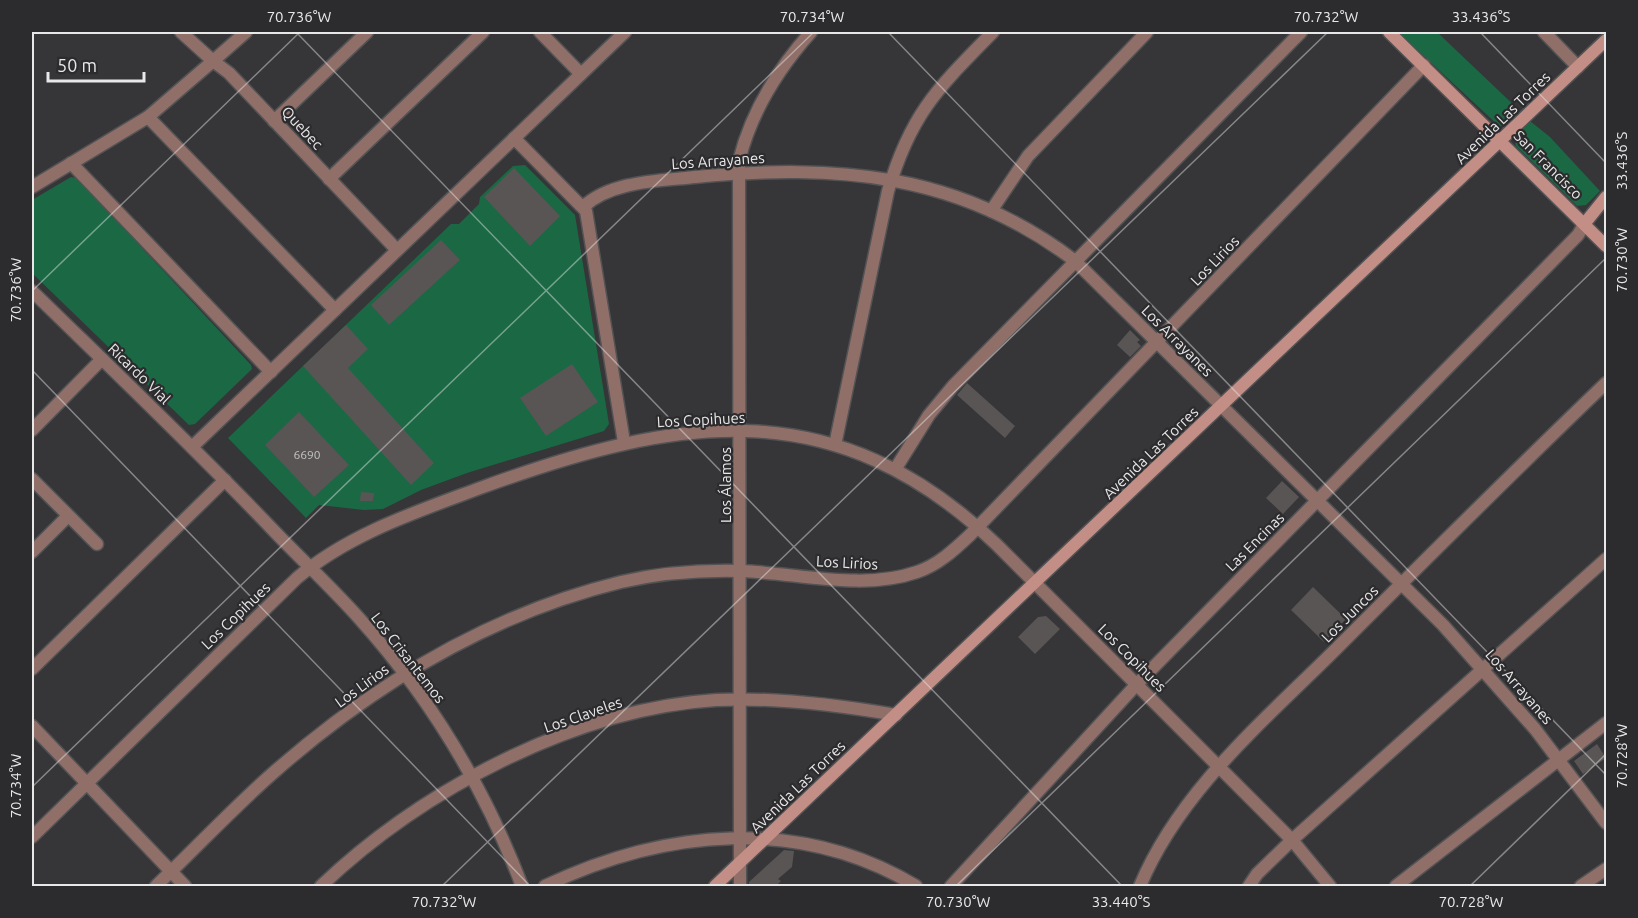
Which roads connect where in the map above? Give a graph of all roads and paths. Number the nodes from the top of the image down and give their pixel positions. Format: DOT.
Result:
graph roads {
  1 [pos="181,32"];
  2 [pos="246,32"];
  3 [pos="367,32"];
  4 [pos="483,32"];
  5 [pos="540,32"];
  6 [pos="625,32"];
  7 [pos="811,32"];
  8 [pos="993,32"];
  9 [pos="1147,32"];
  10 [pos="1301,32"];
  11 [pos="1389,32"];
  12 [pos="1544,32"];
  13 [pos="1606,40"];
  14 [pos="213,61"];
  15 [pos="1424,65"];
  16 [pos="1578,67"];
  17 [pos="581,74"];
  18 [pos="148,117"];
  19 [pos="274,121"];
  20 [pos="514,138"];
  21 [pos="1502,140"];
  22 [pos="71,163"];
  23 [pos="739,174"];
  24 [pos="329,179"];
  25 [pos="892,179"];
  26 [pos="32,187"];
  27 [pos="1606,196"];
  28 [pos="583,207"];
  29 [pos="991,211"];
  30 [pos="1585,223"];
  31 [pos="1606,246"];
  32 [pos="397,250"];
  33 [pos="1075,261"];
  34 [pos="32,291"];
  35 [pos="335,310"];
  36 [pos="1157,342"];
  37 [pos="102,359"];
  38 [pos="270,372"];
  39 [pos="1606,383"];
  40 [pos="1222,406"];
  41 [pos="32,430"];
  42 [pos="741,432"];
  43 [pos="624,442"];
  44 [pos="836,445"];
  45 [pos="192,447"];
  46 [pos="896,468"];
  47 [pos="32,479"];
  48 [pos="225,480"];
  49 [pos="1317,500"];
  50 [pos="68,516"];
  51 [pos="978,527"];
  52 [pos="97,544"];
  53 [pos="32,552"];
  54 [pos="1606,559"];
  55 [pos="309,567"];
  56 [pos="741,571"];
  57 [pos="1035,583"];
  58 [pos="1401,583"];
  59 [pos="32,669"];
  60 [pos="1484,669"];
  61 [pos="405,674"];
  62 [pos="1137,684"];
  63 [pos="741,700"];
  64 [pos="896,715"];
  65 [pos="1606,723"];
  66 [pos="32,726"];
  67 [pos="1560,759"];
  68 [pos="1219,766"];
  69 [pos="473,777"];
  70 [pos="87,783"];
  71 [pos="1606,824"];
  72 [pos="32,837"];
  73 [pos="741,838"];
  74 [pos="766,838"];
  75 [pos="1292,840"];
  76 [pos="740,863"];
  77 [pos="1606,869"];
  78 [pos="171,871"];
  79 [pos="156,886"];
  80 [pos="185,886"];
  81 [pos="321,886"];
  82 [pos="522,886"];
  83 [pos="545,886"];
  84 [pos="715,886"];
  85 [pos="740,886"];
  86 [pos="916,886"];
  87 [pos="951,886"];
  88 [pos="1140,886"];
  89 [pos="1249,886"];
  90 [pos="1330,886"];
  91 [pos="1396,886"];
  92 [pos="1581,886"];
  1 -- 14 [label="street, Quebec"];
  2 -- 14 [label="street"];
  3 -- 19 [label="street"];
  4 -- 24 [label="street"];
  5 -- 17 [label="street"];
  6 -- 17 [label="street"];
  7 -- 23 [label="street, Los Álamos"];
  8 -- 25 [label="street"];
  9 -- 29 [label="street"];
  10 -- 33 [label="street"];
  11 -- 15 [label="main road, San Francisco"];
  12 -- 16 [label="street"];
  13 -- 16 [label="main road, Avenida Las Torres"];
  14 -- 18 [label="street"];
  14 -- 19 [label="street, Quebec"];
  15 -- 21 [label="main road, San Francisco"];
  15 -- 36 [label="street, Los Lirios"];
  16 -- 21 [label="main road, Avenida Las Torres"];
  17 -- 20 [label="street"];
  18 -- 22 [label="street"];
  18 -- 35 [label="street"];
  19 -- 24 [label="street, Quebec"];
  20 -- 28 [label="street"];
  20 -- 32 [label="street"];
  21 -- 30 [label="main road, San Francisco"];
  21 -- 40 [label="main road, Avenida Las Torres"];
  22 -- 26 [label="street"];
  22 -- 38 [label="street"];
  23 -- 25 [label="street, Los Arrayanes"];
  23 -- 28 [label="street, Los Arrayanes"];
  23 -- 42 [label="street, Los Álamos"];
  24 -- 32 [label="street, Quebec"];
  25 -- 29 [label="street, Los Arrayanes"];
  25 -- 44 [label="street"];
  27 -- 30 [label="main road"];
  28 -- 43 [label="street"];
  29 -- 33 [label="street, Los Arrayanes"];
  30 -- 31 [label="main road, San Francisco"];
  30 -- 49 [label="street, Las Encinas"];
  32 -- 35 [label="street"];
  33 -- 36 [label="street, Los Arrayanes"];
  33 -- 46 [label="street"];
  34 -- 37 [label="street, Ricardo Vial"];
  35 -- 38 [label="street"];
  36 -- 40 [label="street, Los Arrayanes"];
  36 -- 51 [label="street, Los Lirios"];
  37 -- 41 [label="street"];
  37 -- 45 [label="street, Ricardo Vial"];
  38 -- 45 [label="street"];
  39 -- 58 [label="street, Los Juncos"];
  40 -- 49 [label="street, Los Arrayanes"];
  40 -- 57 [label="main road, Avenida Las Torres"];
  42 -- 43 [label="street, Los Copihues"];
  42 -- 44 [label="street, Los Copihues"];
  42 -- 56 [label="street, Los Álamos"];
  43 -- 55 [label="street, Los Copihues"];
  44 -- 46 [label="street, Los Copihues"];
  45 -- 48 [label="street, Ricardo Vial"];
  46 -- 51 [label="street, Los Copihues"];
  47 -- 50 [label="street"];
  48 -- 55 [label="street, Los Crisantemos"];
  48 -- 59 [label="street"];
  49 -- 58 [label="street, Los Arrayanes"];
  49 -- 62 [label="street, Las Encinas"];
  50 -- 52 [label="street"];
  50 -- 53 [label="street"];
  51 -- 56 [label="street, Los Lirios"];
  51 -- 57 [label="street, Los Copihues"];
  54 -- 60 [label="street"];
  55 -- 61 [label="street, Los Crisantemos"];
  55 -- 70 [label="street, Los Copihues"];
  56 -- 61 [label="street, Los Lirios"];
  56 -- 63 [label="street, Los Álamos"];
  57 -- 62 [label="street, Los Copihues"];
  57 -- 64 [label="main road, Avenida Las Torres"];
  58 -- 60 [label="street, Los Arrayanes"];
  58 -- 68 [label="street, Los Juncos"];
  60 -- 67 [label="street, Los Arrayanes"];
  60 -- 75 [label="street"];
  61 -- 69 [label="street, Los Crisantemos"];
  61 -- 78 [label="street, Los Lirios"];
  62 -- 68 [label="street, Los Copihues"];
  62 -- 87 [label="street, Las Encinas"];
  63 -- 64 [label="street, Los Claveles"];
  63 -- 69 [label="street, Los Claveles"];
  63 -- 73 [label="street, Los Álamos"];
  64 -- 74 [label="main road, Avenida Las Torres"];
  65 -- 67 [label="street"];
  66 -- 70 [label="street"];
  67 -- 71 [label="street, Los Arrayanes"];
  67 -- 91 [label="street"];
  68 -- 75 [label="street, Los Copihues"];
  68 -- 88 [label="street, Los Juncos"];
  69 -- 81 [label="street, Los Claveles"];
  69 -- 82 [label="street, Los Crisantemos"];
  70 -- 72 [label="street, Los Copihues"];
  70 -- 78 [label="street"];
  73 -- 74 [label="street"];
  73 -- 76 [label="street, Los Álamos"];
  73 -- 83 [label="street"];
  74 -- 76 [label="main road, Avenida Las Torres"];
  74 -- 86 [label="street"];
  75 -- 89 [label="street"];
  75 -- 90 [label="street, Los Copihues"];
  76 -- 84 [label="main road, Avenida Las Torres"];
  76 -- 85 [label="street, Los Álamos"];
  77 -- 92 [label="street"];
  78 -- 79 [label="street, Los Lirios"];
  78 -- 80 [label="street"];
}
